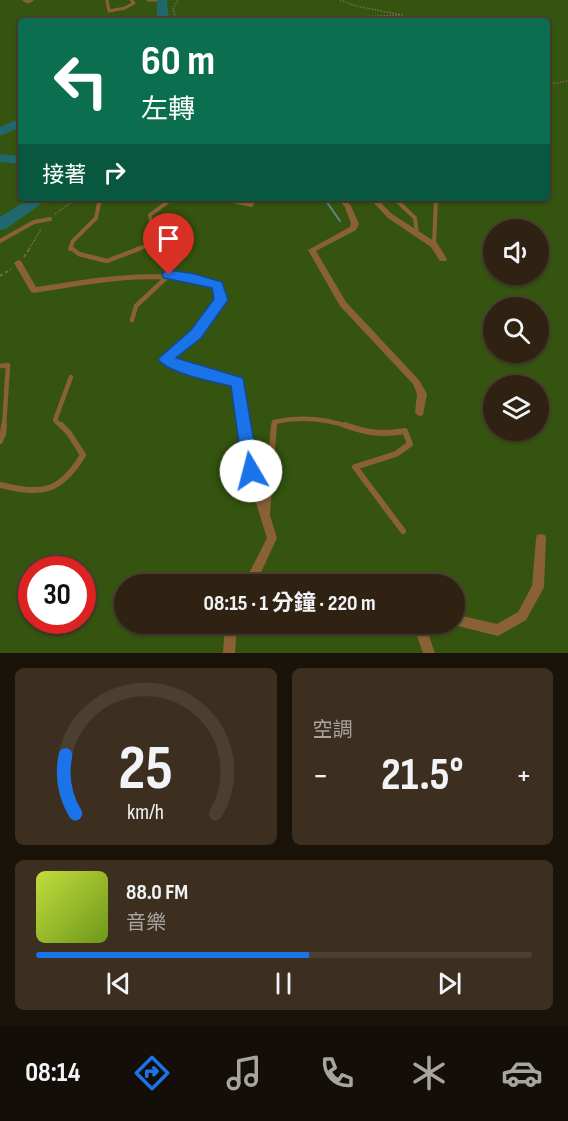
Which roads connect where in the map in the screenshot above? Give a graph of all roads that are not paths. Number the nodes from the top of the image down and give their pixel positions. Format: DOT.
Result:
graph roads {
  1 [pos="24,0"];
  2 [pos="32,0"];
  3 [pos="106,0"];
  4 [pos="131,0"];
  5 [pos="149,0"];
  6 [pos="156,0"];
  7 [pos="99,201"];
  8 [pos="169,201"];
  9 [pos="233,201"];
  10 [pos="253,201"];
  11 [pos="342,201"];
  12 [pos="375,201"];
  13 [pos="398,201"];
  14 [pos="436,201"];
  15 [pos="50,219"];
  16 [pos="417,234"];
  17 [pos="0,241"];
  18 [pos="434,245"];
  19 [pos="443,259"];
  20 [pos="18,263"];
  21 [pos="169,275"];
  22 [pos="132,320"];
  23 [pos="0,366"];
  24 [pos="71,377"];
  25 [pos="420,412"];
  26 [pos="2,434"];
  27 [pos="0,441"];
  28 [pos="0,485"];
  29 [pos="267,522"];
  30 [pos="403,531"];
  31 [pos="541,539"];
  32 [pos="254,574"];
  33 [pos="465,622"];
  34 [pos="230,634"];
  35 [pos="424,634"];
  36 [pos="229,653"];
  37 [pos="429,653"];
  1 -- 2 [label="lane"];
  3 -- 4 [label="lane"];
  5 -- 6 [label="lane"];
  7 -- 8 [label="lane"];
  9 -- 10 [label="lane"];
  11 -- 25 [label="street"];
  12 -- 16 [label="street"];
  13 -- 16 [label="lane"];
  14 -- 18 [label="lane"];
  15 -- 17 [label="lane"];
  16 -- 18 [label="street"];
  18 -- 19 [label="street"];
  20 -- 21 [label="street"];
  21 -- 22 [label="lane"];
  21 -- 29 [label="street"];
  23 -- 26 [label="lane"];
  24 -- 28 [label="lane"];
  26 -- 27 [label="lane"];
  29 -- 30 [label="lane"];
  29 -- 32 [label="street"];
  31 -- 33 [label="street"];
  34 -- 36 [label="street"];
  35 -- 37 [label="street"];
}
